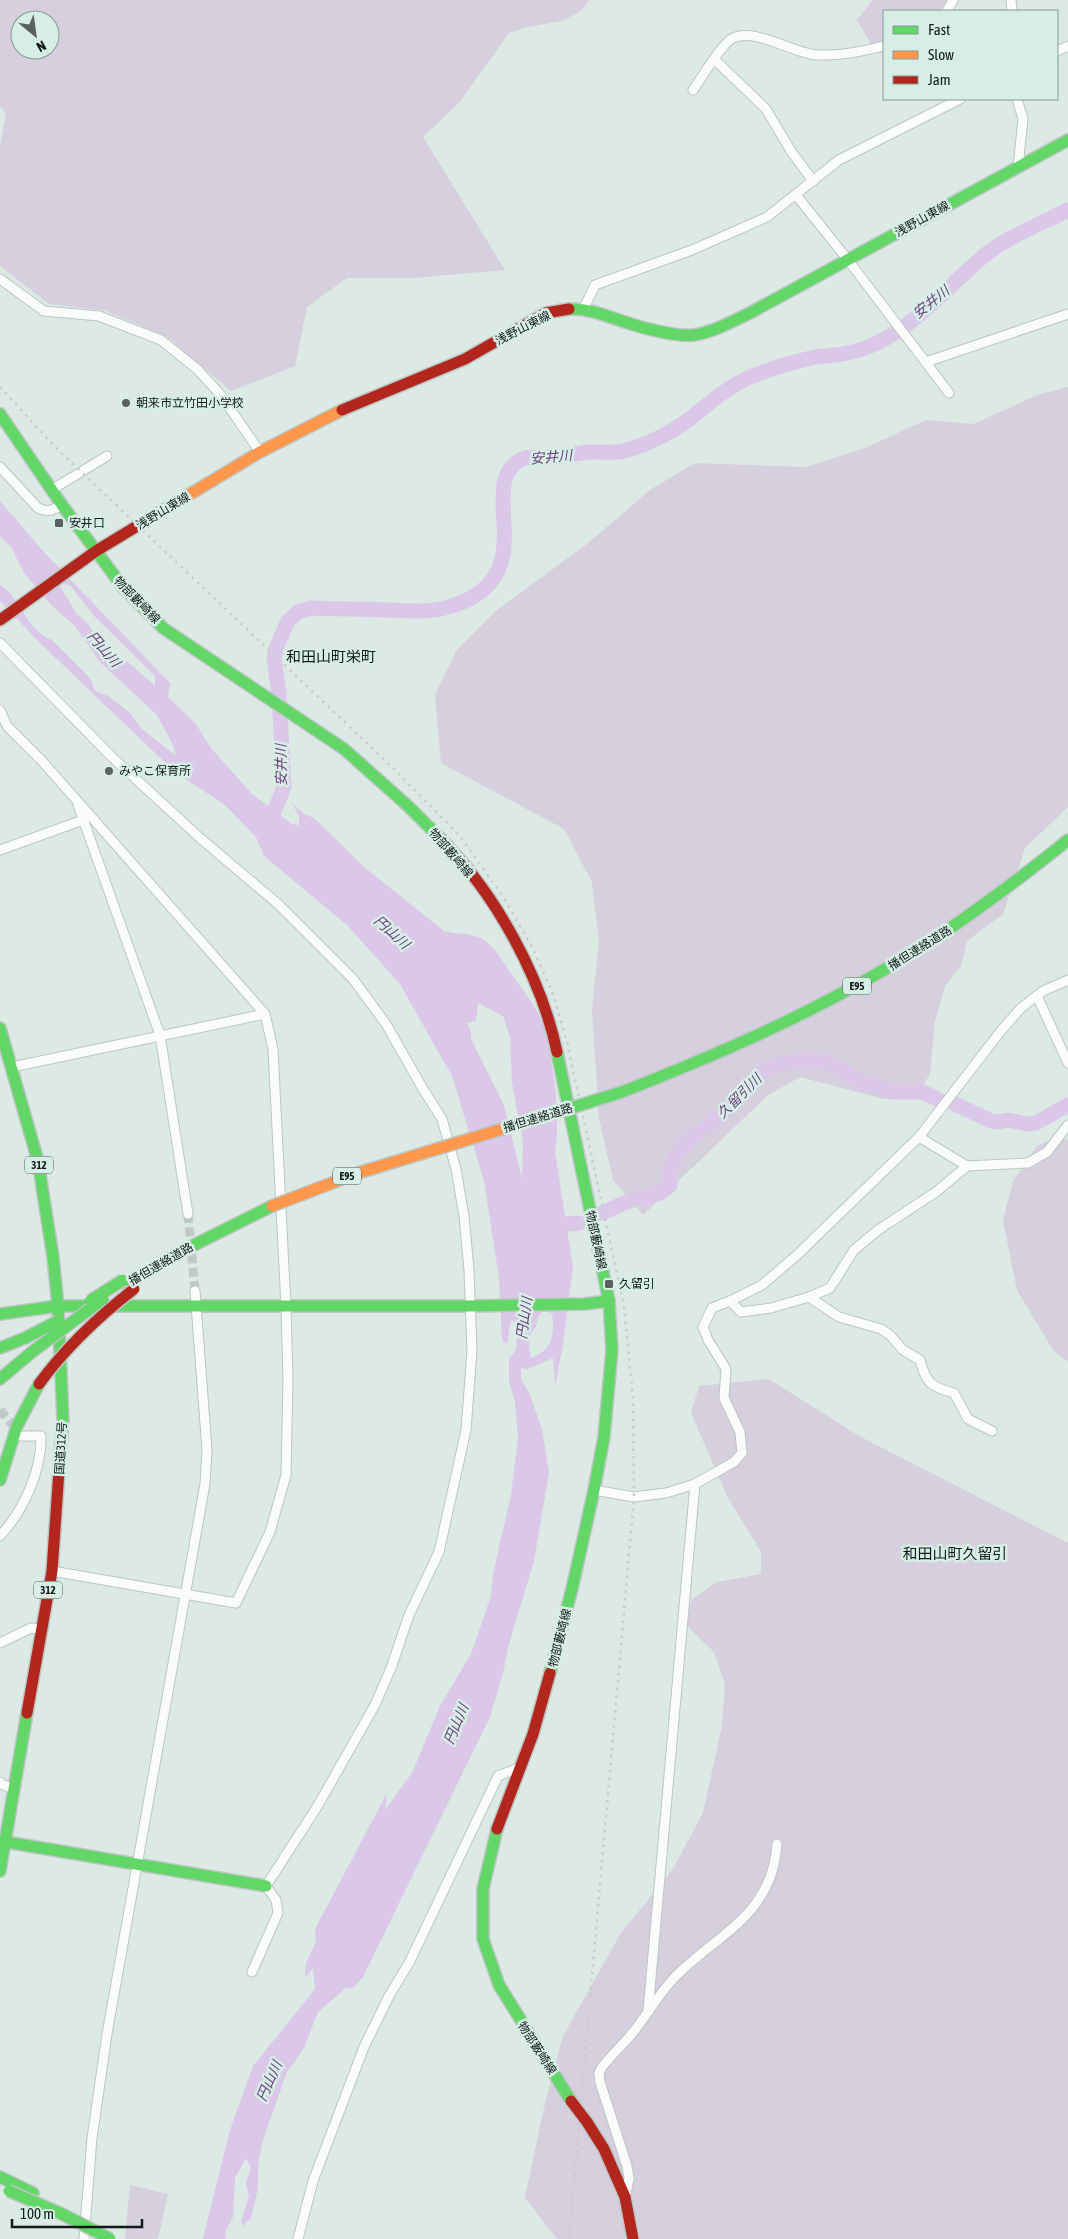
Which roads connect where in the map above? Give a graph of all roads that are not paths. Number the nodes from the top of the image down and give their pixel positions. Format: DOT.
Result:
graph roads {
  1 [pos="883,46"];
  2 [pos="714,59"];
  3 [pos="693,90"];
  4 [pos="958,100"];
  5 [pos="1017,100"];
  6 [pos="1068,140"];
  7 [pos="1018,167"];
  8 [pos="813,181"];
  9 [pos="796,195"];
  10 [pos="848,260"];
  11 [pos="0,279"];
  12 [pos="584,308"];
  13 [pos="1068,314"];
  14 [pos="926,362"];
  15 [pos="949,393"];
  16 [pos="0,414"];
  17 [pos="260,452"];
  18 [pos="107,456"];
  19 [pos="0,467"];
  20 [pos="52,489"];
  21 [pos="62,505"];
  22 [pos="96,551"];
  23 [pos="0,620"];
  24 [pos="0,643"];
  25 [pos="0,710"];
  26 [pos="78,802"];
  27 [pos="83,820"];
  28 [pos="1068,840"];
  29 [pos="0,850"];
  30 [pos="1068,980"];
  31 [pos="1037,996"];
  32 [pos="265,1014"];
  33 [pos="0,1028"];
  34 [pos="160,1036"];
  35 [pos="1068,1063"];
  36 [pos="12,1067"];
  37 [pos="1068,1125"];
  38 [pos="919,1137"];
  39 [pos="967,1166"];
  40 [pos="188,1214"];
  41 [pos="128,1284"];
  42 [pos="195,1291"];
  43 [pos="809,1297"];
  44 [pos="609,1301"];
  45 [pos="730,1301"];
  46 [pos="58,1306"];
  47 [pos="197,1306"];
  48 [pos="474,1306"];
  49 [pos="286,1307"];
  50 [pos="0,1314"];
  51 [pos="0,1348"];
  52 [pos="0,1379"];
  53 [pos="992,1431"];
  54 [pos="21,1436"];
  55 [pos="0,1480"];
  56 [pos="695,1484"];
  57 [pos="594,1490"];
  58 [pos="0,1536"];
  59 [pos="52,1571"];
  60 [pos="185,1594"];
  61 [pos="42,1629"];
  62 [pos="0,1644"];
  63 [pos="521,1766"];
  64 [pos="0,1782"];
  65 [pos="14,1789"];
  66 [pos="6,1842"];
  67 [pos="777,1844"];
  68 [pos="138,1865"];
  69 [pos="0,1871"];
  70 [pos="266,1886"];
  71 [pos="252,1972"];
  72 [pos="648,2011"];
  73 [pos="0,2177"];
  74 [pos="3,2188"];
  75 [pos="625,2197"];
  76 [pos="62,2214"];
  77 [pos="84,2239"];
  78 [pos="110,2239"];
  79 [pos="298,2239"];
  80 [pos="632,2239"];
  1 -- 2 [label="street"];
  2 -- 3 [label="street"];
  2 -- 8 [label="street"];
  4 -- 8 [label="street"];
  5 -- 7 [label="street"];
  6 -- 7 [label="main road, 浅野山東線"];
  7 -- 10 [label="main road, 浅野山東線"];
  8 -- 9 [label="street"];
  9 -- 10 [label="street"];
  9 -- 12 [label="street"];
  10 -- 12 [label="main road, 浅野山東線"];
  10 -- 14 [label="street"];
  11 -- 17 [label="street"];
  12 -- 17 [label="main road, 浅野山東線"];
  13 -- 14 [label="street"];
  14 -- 15 [label="street"];
  16 -- 20 [label="main road, 物部藪崎線"];
  17 -- 22 [label="main road, 浅野山東線"];
  18 -- 20 [label="street"];
  19 -- 21 [label="street"];
  20 -- 21 [label="main road, 物部藪崎線"];
  21 -- 22 [label="main road, 物部藪崎線"];
  22 -- 23 [label="main road, 浅野山東線"];
  22 -- 44 [label="main road, 物部藪崎線"];
  24 -- 48 [label="street"];
  25 -- 26 [label="street"];
  26 -- 27 [label="street"];
  26 -- 32 [label="street"];
  27 -- 29 [label="street"];
  27 -- 34 [label="street"];
  28 -- 41 [label="main road, 播但連絡道路 / E95, bridge"];
  30 -- 31 [label="street"];
  31 -- 35 [label="street"];
  31 -- 38 [label="street"];
  32 -- 34 [label="street"];
  32 -- 49 [label="street"];
  33 -- 36 [label="main road, 国道312号 / 312"];
  34 -- 36 [label="street"];
  34 -- 40 [label="street"];
  36 -- 46 [label="main road, 国道312号 / 312"];
  37 -- 39 [label="street"];
  38 -- 39 [label="street"];
  38 -- 45 [label="street"];
  39 -- 43 [label="street"];
  41 -- 51 [label="main road, bridge"];
  41 -- 52 [label="main road, 播但連絡道路, bridge"];
  41 -- 55 [label="main road, bridge"];
  42 -- 47 [label="street"];
  43 -- 45 [label="street"];
  43 -- 53 [label="street"];
  44 -- 48 [label="main road"];
  44 -- 57 [label="main road, 物部藪崎線"];
  45 -- 56 [label="street"];
  46 -- 47 [label="main road"];
  46 -- 50 [label="main road"];
  46 -- 59 [label="main road, 国道312号 / 312"];
  47 -- 49 [label="main road"];
  47 -- 60 [label="street"];
  48 -- 49 [label="main road"];
  48 -- 70 [label="street"];
  49 -- 60 [label="street"];
  54 -- 58 [label="street"];
  56 -- 57 [label="street"];
  56 -- 72 [label="street"];
  57 -- 63 [label="main road, 物部藪崎線"];
  59 -- 60 [label="street"];
  59 -- 61 [label="main road, 国道312号 / 312"];
  60 -- 68 [label="street"];
  61 -- 62 [label="street"];
  61 -- 65 [label="main road, 国道312号 / 312"];
  63 -- 75 [label="main road, 物部藪崎線, bridge"];
  63 -- 79 [label="street"];
  64 -- 65 [label="street"];
  65 -- 66 [label="main road, 国道312号 / 312"];
  66 -- 68 [label="main road"];
  66 -- 69 [label="main road, 国道312号 / 312"];
  67 -- 72 [label="street"];
  68 -- 70 [label="main road"];
  68 -- 77 [label="street"];
  70 -- 71 [label="street"];
  72 -- 75 [label="street"];
  73 -- 76 [label="main road, bridge"];
  74 -- 76 [label="main road, bridge"];
  75 -- 80 [label="main road, 物部藪崎線"];
  76 -- 78 [label="main road, bridge"];
}
